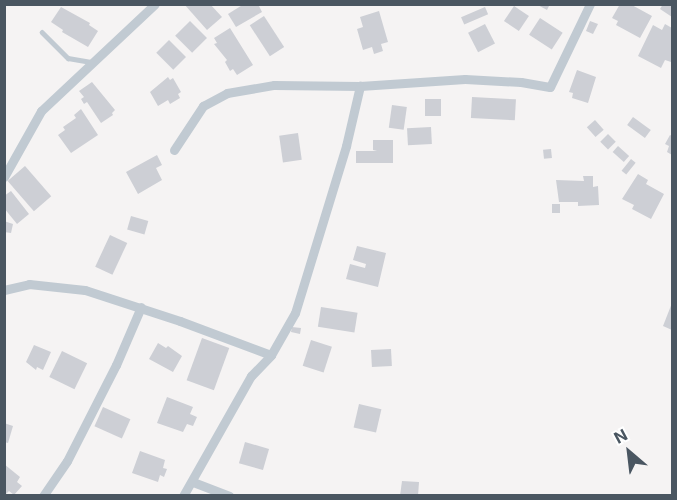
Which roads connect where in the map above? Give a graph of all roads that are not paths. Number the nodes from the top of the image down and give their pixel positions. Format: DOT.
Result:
graph roads {
  1 [pos="155,4"];
  2 [pos="590,4"];
  3 [pos="42,32"];
  4 [pos="95,63"];
  5 [pos="360,86"];
  6 [pos="174,150"];
  7 [pos="4,177"];
  8 [pos="4,290"];
  9 [pos="141,308"];
  10 [pos="271,355"];
  11 [pos="193,482"];
  12 [pos="43,495"];
  13 [pos="183,495"];
  14 [pos="229,495"];
  1 -- 4 [label="street"];
  2 -- 5 [label="street"];
  3 -- 4 [label="lane"];
  4 -- 7 [label="street"];
  5 -- 6 [label="street"];
  5 -- 10 [label="street"];
  8 -- 9 [label="street"];
  9 -- 10 [label="street"];
  9 -- 12 [label="street"];
  10 -- 11 [label="street"];
  11 -- 13 [label="street"];
  11 -- 14 [label="street"];
}
